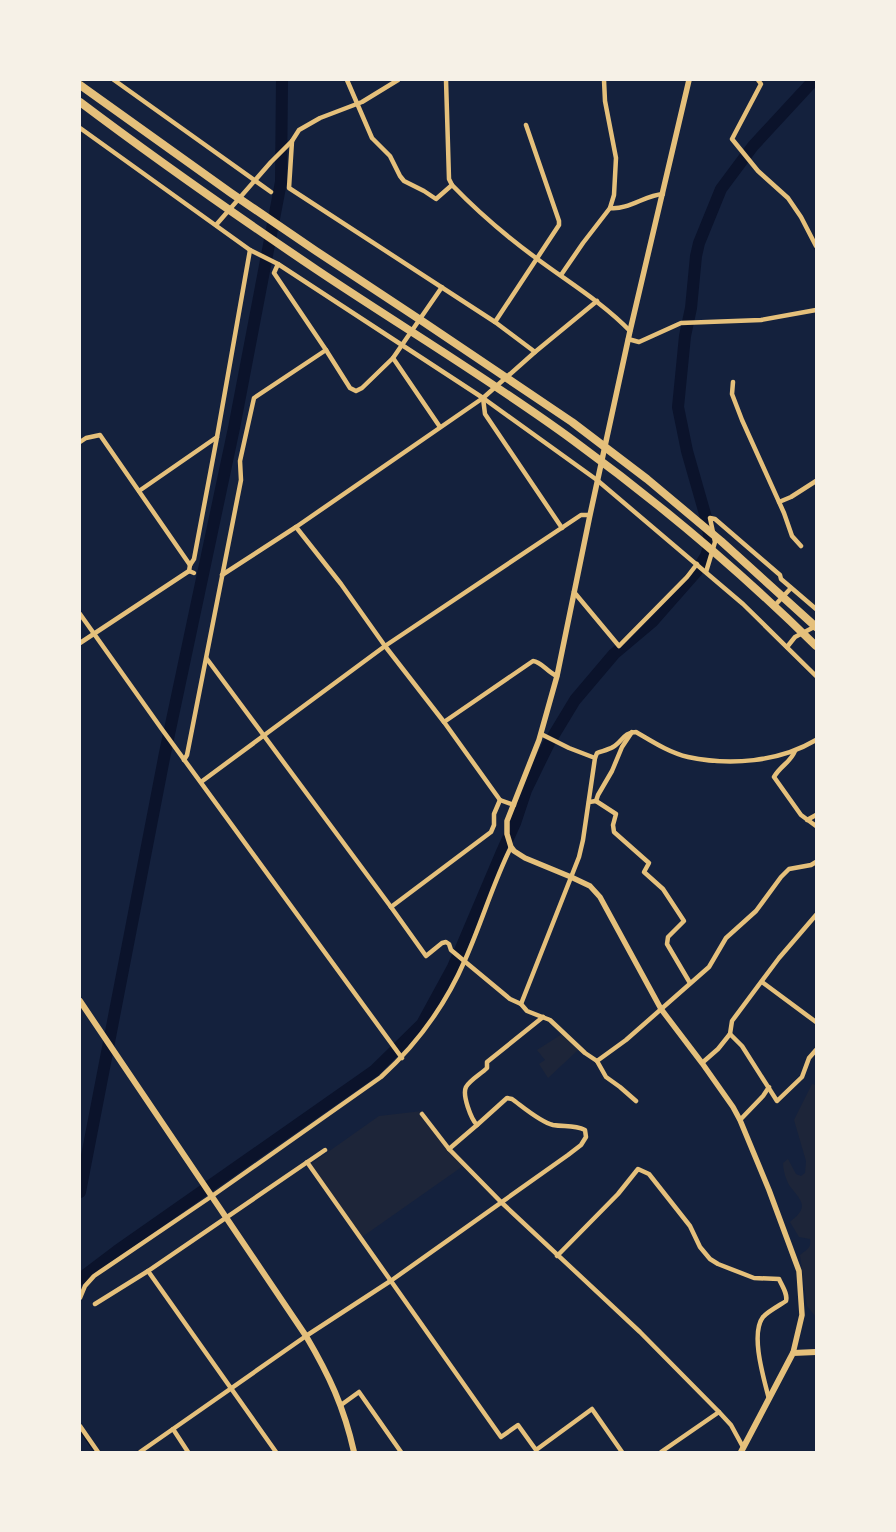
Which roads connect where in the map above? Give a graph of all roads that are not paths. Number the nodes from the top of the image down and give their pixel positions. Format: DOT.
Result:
graph roads {
  1 [pos="114,80"];
  2 [pos="347,80"];
  3 [pos="398,80"];
  4 [pos="446,80"];
  5 [pos="604,80"];
  6 [pos="689,80"];
  7 [pos="758,80"];
  8 [pos="80,85"];
  9 [pos="80,102"];
  10 [pos="358,103"];
  11 [pos="526,125"];
  12 [pos="80,128"];
  13 [pos="291,142"];
  14 [pos="255,180"];
  15 [pos="452,185"];
  16 [pos="271,192"];
  17 [pos="663,194"];
  18 [pos="610,208"];
  19 [pos="216,225"];
  20 [pos="816,246"];
  21 [pos="250,250"];
  22 [pos="536,258"];
  23 [pos="278,264"];
  24 [pos="561,275"];
  25 [pos="442,288"];
  26 [pos="596,301"];
  27 [pos="816,310"];
  28 [pos="495,322"];
  29 [pos="630,331"];
  30 [pos="628,338"];
  31 [pos="402,345"];
  32 [pos="326,350"];
  33 [pos="536,352"];
  34 [pos="393,358"];
  35 [pos="733,382"];
  36 [pos="483,398"];
  37 [pos="440,427"];
  38 [pos="217,437"];
  39 [pos="80,442"];
  40 [pos="597,480"];
  41 [pos="816,481"];
  42 [pos="139,491"];
  43 [pos="779,502"];
  44 [pos="590,515"];
  45 [pos="296,527"];
  46 [pos="562,528"];
  47 [pos="801,546"];
  48 [pos="697,564"];
  49 [pos="191,570"];
  50 [pos="706,572"];
  51 [pos="222,575"];
  52 [pos="791,588"];
  53 [pos="574,592"];
  54 [pos="777,603"];
  55 [pos="816,609"];
  56 [pos="80,614"];
  57 [pos="816,627"];
  58 [pos="94,633"];
  59 [pos="80,643"];
  60 [pos="385,646"];
  61 [pos="816,646"];
  62 [pos="787,647"];
  63 [pos="207,659"];
  64 [pos="557,676"];
  65 [pos="816,676"];
  66 [pos="444,722"];
  67 [pos="632,732"];
  68 [pos="541,734"];
  69 [pos="264,736"];
  70 [pos="816,740"];
  71 [pos="795,751"];
  72 [pos="595,758"];
  73 [pos="184,760"];
  74 [pos="201,782"];
  75 [pos="500,800"];
  76 [pos="596,801"];
  77 [pos="589,802"];
  78 [pos="514,805"];
  79 [pos="816,816"];
  80 [pos="807,820"];
  81 [pos="816,826"];
  82 [pos="510,845"];
  83 [pos="816,862"];
  84 [pos="571,877"];
  85 [pos="391,907"];
  86 [pos="816,915"];
  87 [pos="464,962"];
  88 [pos="762,982"];
  89 [pos="690,983"];
  90 [pos="80,1000"];
  91 [pos="521,1004"];
  92 [pos="661,1009"];
  93 [pos="543,1017"];
  94 [pos="816,1022"];
  95 [pos="730,1034"];
  96 [pos="816,1050"];
  97 [pos="402,1058"];
  98 [pos="597,1061"];
  99 [pos="702,1063"];
  100 [pos="769,1087"];
  101 [pos="636,1101"];
  102 [pos="422,1114"];
  103 [pos="740,1120"];
  104 [pos="478,1125"];
  105 [pos="448,1149"];
  106 [pos="325,1150"];
  107 [pos="307,1162"];
  108 [pos="211,1195"];
  109 [pos="501,1202"];
  110 [pos="226,1217"];
  111 [pos="557,1256"];
  112 [pos="148,1271"];
  113 [pos="390,1281"];
  114 [pos="80,1298"];
  115 [pos="95,1304"];
  116 [pos="306,1336"];
  117 [pos="816,1352"];
  118 [pos="793,1353"];
  119 [pos="231,1388"];
  120 [pos="768,1399"];
  121 [pos="341,1405"];
  122 [pos="719,1412"];
  123 [pos="80,1426"];
  124 [pos="173,1429"];
  125 [pos="742,1450"];
  126 [pos="98,1452"];
  127 [pos="140,1452"];
  128 [pos="188,1452"];
  129 [pos="276,1452"];
  130 [pos="354,1452"];
  131 [pos="401,1452"];
  132 [pos="622,1452"];
  133 [pos="661,1452"];
  1 -- 14 [label="street"];
  2 -- 10 [label="street"];
  3 -- 10 [label="street"];
  4 -- 15 [label="street"];
  5 -- 18 [label="street"];
  6 -- 17 [label="street"];
  7 -- 20 [label="street"];
  8 -- 57 [label="highway"];
  9 -- 61 [label="highway"];
  10 -- 13 [label="street"];
  10 -- 15 [label="street"];
  11 -- 22 [label="street"];
  12 -- 19 [label="street"];
  13 -- 14 [label="street"];
  13 -- 25 [label="street"];
  14 -- 16 [label="street"];
  14 -- 19 [label="street"];
  15 -- 22 [label="street"];
  17 -- 18 [label="street"];
  17 -- 29 [label="street"];
  18 -- 24 [label="street"];
  19 -- 21 [label="street"];
  21 -- 23 [label="street"];
  21 -- 38 [label="street"];
  22 -- 24 [label="street"];
  22 -- 28 [label="street"];
  23 -- 31 [label="street"];
  23 -- 32 [label="street"];
  24 -- 26 [label="street"];
  25 -- 28 [label="street"];
  25 -- 31 [label="street"];
  26 -- 29 [label="street"];
  26 -- 33 [label="street"];
  27 -- 30 [label="street"];
  28 -- 33 [label="street"];
  29 -- 30 [label="street"];
  30 -- 40 [label="street"];
  31 -- 34 [label="street"];
  31 -- 36 [label="street"];
  32 -- 34 [label="street"];
  32 -- 51 [label="street"];
  33 -- 36 [label="street"];
  34 -- 37 [label="street"];
  35 -- 43 [label="street"];
  36 -- 37 [label="street"];
  36 -- 40 [label="street"];
  36 -- 46 [label="street"];
  37 -- 45 [label="street"];
  38 -- 42 [label="street"];
  38 -- 49 [label="street"];
  39 -- 42 [label="street"];
  40 -- 44 [label="street"];
  40 -- 48 [label="street"];
  41 -- 43 [label="street"];
  42 -- 49 [label="street"];
  43 -- 47 [label="street"];
  44 -- 46 [label="street"];
  44 -- 53 [label="street"];
  45 -- 51 [label="street"];
  45 -- 60 [label="street"];
  46 -- 60 [label="street"];
  48 -- 50 [label="street"];
  48 -- 53 [label="street"];
  49 -- 58 [label="street"];
  50 -- 52 [label="street"];
  50 -- 62 [label="street"];
  51 -- 63 [label="street"];
  52 -- 54 [label="street"];
  52 -- 55 [label="street"];
  53 -- 64 [label="street"];
  56 -- 58 [label="street"];
  57 -- 62 [label="street"];
  58 -- 59 [label="street"];
  58 -- 73 [label="street"];
  60 -- 66 [label="street"];
  60 -- 69 [label="street"];
  62 -- 65 [label="street"];
  63 -- 69 [label="street"];
  63 -- 73 [label="street"];
  64 -- 66 [label="street"];
  64 -- 68 [label="street"];
  66 -- 75 [label="street"];
  67 -- 71 [label="street"];
  67 -- 72 [label="street"];
  67 -- 76 [label="street"];
  68 -- 72 [label="street"];
  68 -- 78 [label="street"];
  69 -- 74 [label="street"];
  69 -- 85 [label="street"];
  70 -- 71 [label="street"];
  71 -- 80 [label="street"];
  72 -- 77 [label="street"];
  73 -- 74 [label="street"];
  74 -- 97 [label="street"];
  75 -- 78 [label="street"];
  75 -- 85 [label="street"];
  76 -- 77 [label="street"];
  76 -- 89 [label="street"];
  77 -- 84 [label="street"];
  78 -- 82 [label="street"];
  79 -- 80 [label="street"];
  80 -- 81 [label="street"];
  82 -- 84 [label="street"];
  82 -- 87 [label="street"];
  83 -- 89 [label="street"];
  84 -- 91 [label="street"];
  84 -- 92 [label="street"];
  85 -- 87 [label="street"];
  86 -- 88 [label="street"];
  87 -- 91 [label="street"];
  87 -- 97 [label="street"];
  88 -- 94 [label="street"];
  88 -- 95 [label="street"];
  89 -- 92 [label="street"];
  90 -- 108 [label="main road"];
  91 -- 93 [label="street"];
  92 -- 98 [label="street"];
  92 -- 99 [label="street"];
  93 -- 98 [label="street"];
  93 -- 104 [label="street"];
  95 -- 99 [label="street"];
  95 -- 100 [label="street"];
  96 -- 100 [label="street"];
  97 -- 108 [label="street"];
  98 -- 101 [label="street"];
  99 -- 103 [label="street"];
  100 -- 103 [label="street"];
  102 -- 105 [label="street"];
  103 -- 118 [label="street"];
  104 -- 105 [label="street"];
  104 -- 109 [label="street"];
  105 -- 109 [label="street"];
  106 -- 107 [label="street"];
  107 -- 110 [label="street"];
  107 -- 113 [label="street"];
  108 -- 110 [label="main road"];
  108 -- 114 [label="street"];
  109 -- 111 [label="street"];
  109 -- 113 [label="street"];
  110 -- 112 [label="street"];
  110 -- 116 [label="main road"];
  111 -- 120 [label="street"];
  111 -- 122 [label="street"];
  112 -- 115 [label="street"];
  112 -- 119 [label="street"];
  113 -- 116 [label="street"];
  113 -- 132 [label="street"];
  116 -- 119 [label="street"];
  116 -- 121 [label="main road"];
  117 -- 118 [label="main road"];
  118 -- 120 [label="main road"];
  119 -- 124 [label="street"];
  119 -- 129 [label="street"];
  120 -- 125 [label="main road"];
  121 -- 130 [label="main road"];
  121 -- 131 [label="street"];
  122 -- 125 [label="street"];
  122 -- 133 [label="street"];
  123 -- 126 [label="street"];
  124 -- 127 [label="street"];
  124 -- 128 [label="street"];
}
